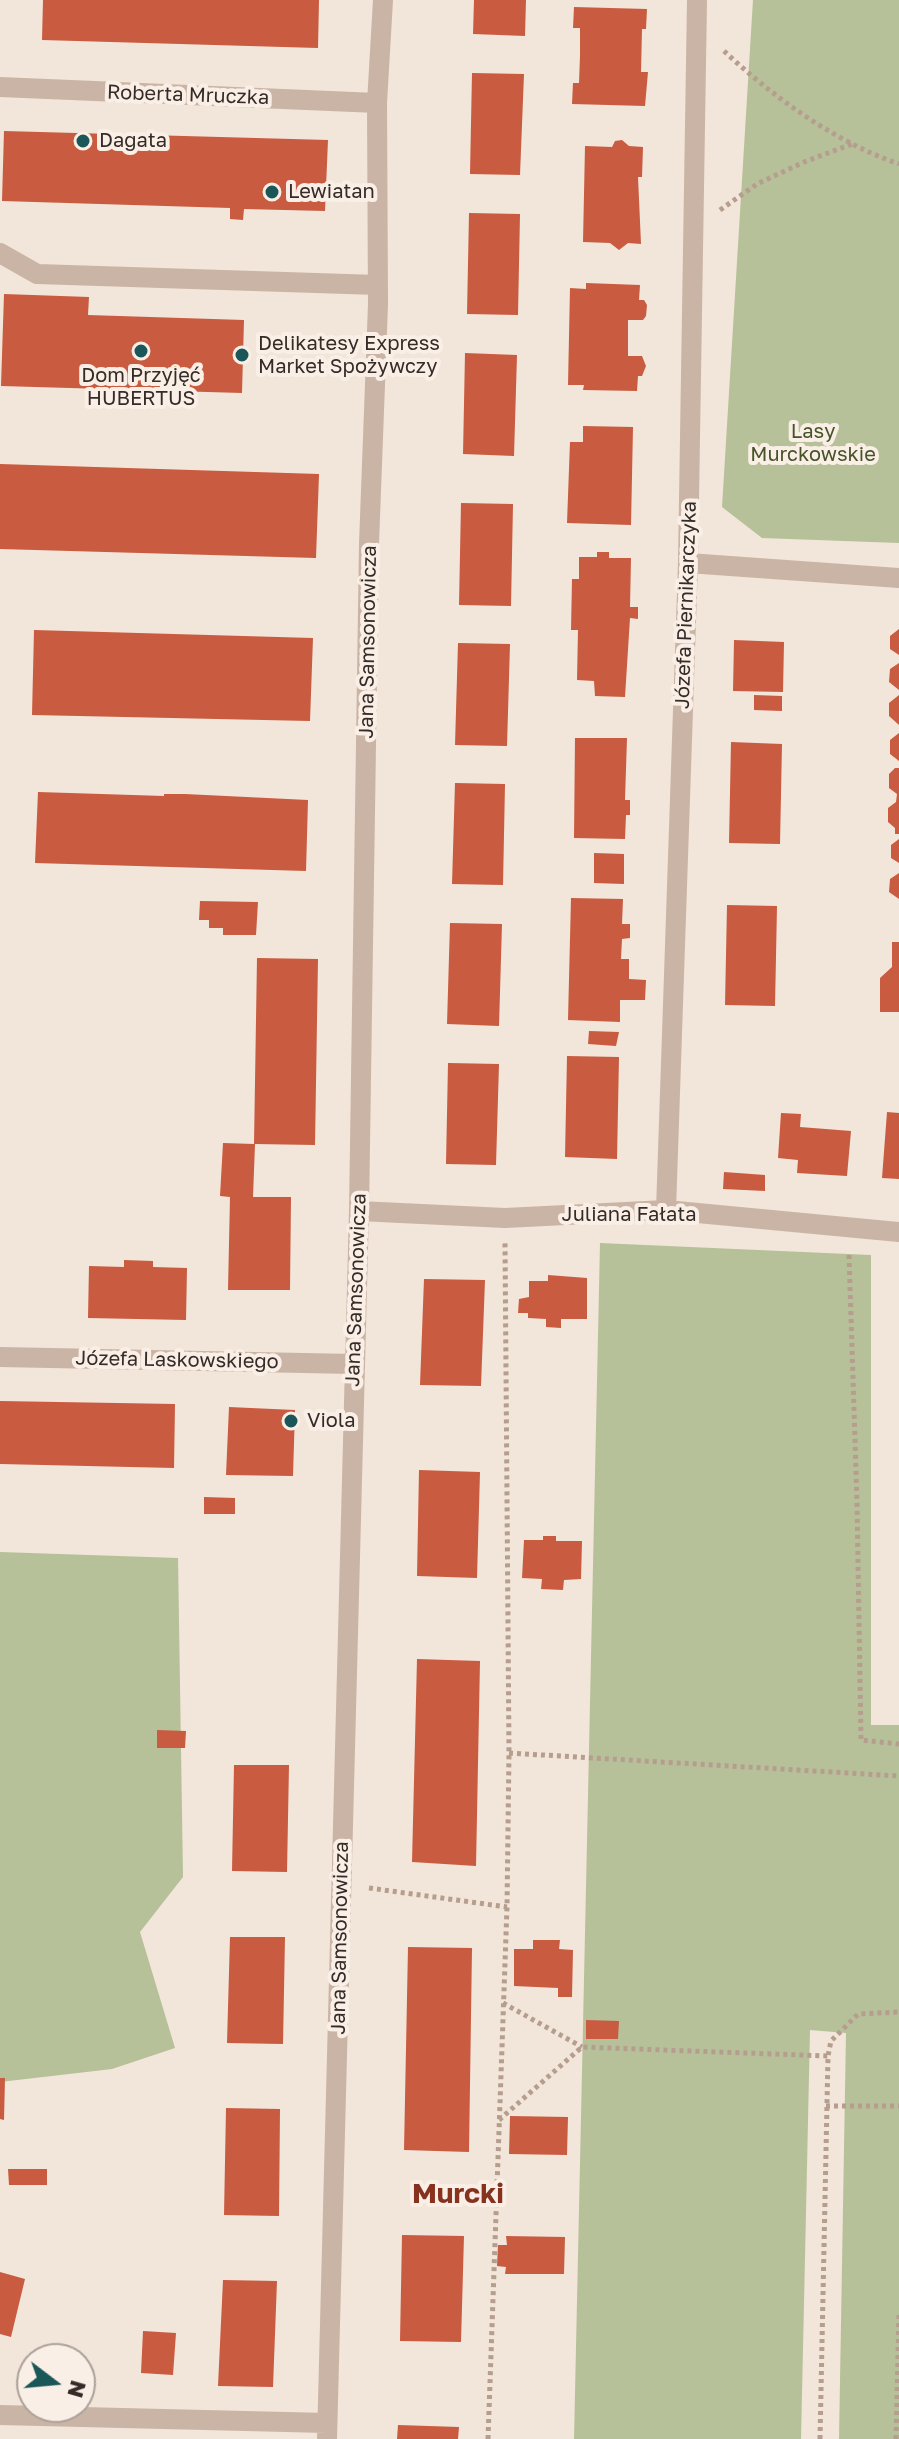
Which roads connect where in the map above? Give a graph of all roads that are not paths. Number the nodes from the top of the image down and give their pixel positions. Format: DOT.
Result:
graph roads {
  1 [pos="383,0"];
  2 [pos="697,0"];
  3 [pos="0,87"];
  4 [pos="377,103"];
  5 [pos="0,253"];
  6 [pos="378,285"];
  7 [pos="688,563"];
  8 [pos="899,578"];
  9 [pos="666,1210"];
  10 [pos="359,1211"];
  11 [pos="899,1232"];
  12 [pos="0,1357"];
  13 [pos="354,1364"];
  14 [pos="0,2415"];
  15 [pos="327,2431"];
  1 -- 4 [label="street, Jana Samsonowicza"];
  2 -- 7 [label="street, Józefa Piernikarczyka"];
  3 -- 4 [label="street, Roberta Mruczka"];
  4 -- 6 [label="street, Jana Samsonowicza"];
  5 -- 6 [label="street"];
  6 -- 10 [label="street, Jana Samsonowicza"];
  7 -- 8 [label="street"];
  7 -- 9 [label="street, Józefa Piernikarczyka"];
  9 -- 10 [label="street, Juliana Fałata"];
  9 -- 11 [label="street, Juliana Fałata"];
  10 -- 13 [label="street, Jana Samsonowicza"];
  12 -- 13 [label="street, Józefa Laskowskiego"];
  13 -- 15 [label="street, Jana Samsonowicza"];
  14 -- 15 [label="street"];
}
